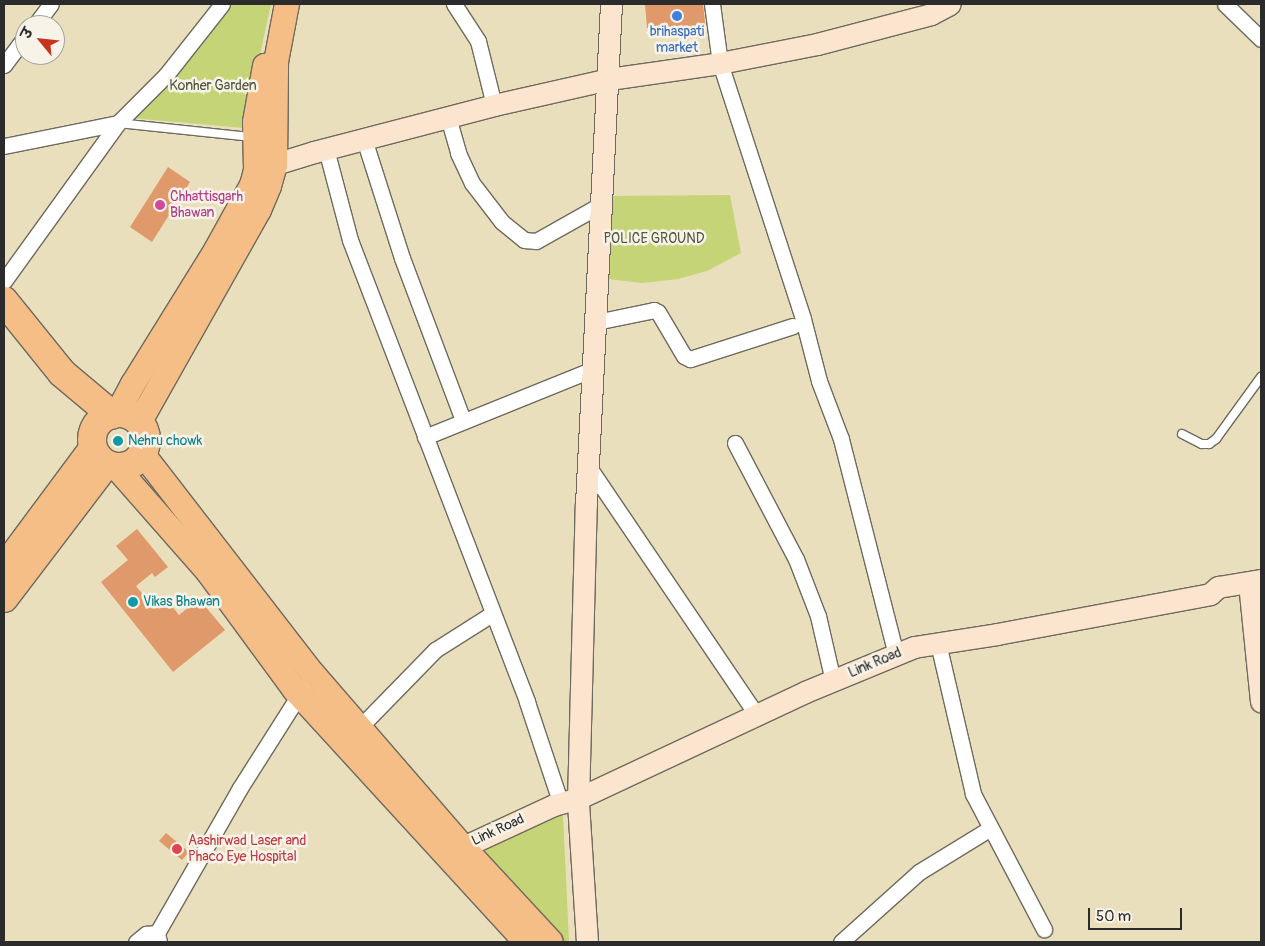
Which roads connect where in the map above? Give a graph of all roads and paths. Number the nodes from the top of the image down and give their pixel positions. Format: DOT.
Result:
graph roads {
  1 [pos="51,4"];
  2 [pos="222,4"];
  3 [pos="279,4"];
  4 [pos="287,4"];
  5 [pos="454,4"];
  6 [pos="611,4"];
  7 [pos="712,4"];
  8 [pos="950,4"];
  9 [pos="1225,4"];
  10 [pos="42,15"];
  11 [pos="1261,38"];
  12 [pos="15,50"];
  13 [pos="720,63"];
  14 [pos="4,65"];
  15 [pos="609,78"];
  16 [pos="494,105"];
  17 [pos="448,117"];
  18 [pos="118,123"];
  19 [pos="255,138"];
  20 [pos="364,139"];
  21 [pos="4,146"];
  22 [pos="326,148"];
  23 [pos="265,167"];
  24 [pos="602,204"];
  25 [pos="4,281"];
  26 [pos="4,300"];
  27 [pos="596,322"];
  28 [pos="793,326"];
  29 [pos="594,369"];
  30 [pos="62,374"];
  31 [pos="1261,378"];
  32 [pos="123,417"];
  33 [pos="463,420"];
  34 [pos="1182,434"];
  35 [pos="425,438"];
  36 [pos="735,443"];
  37 [pos="142,453"];
  38 [pos="102,455"];
  39 [pos="588,466"];
  40 [pos="4,570"];
  41 [pos="1258,588"];
  42 [pos="4,598"];
  43 [pos="492,614"];
  44 [pos="938,643"];
  45 [pos="896,654"];
  46 [pos="313,674"];
  47 [pos="833,681"];
  48 [pos="299,694"];
  49 [pos="1261,701"];
  50 [pos="756,714"];
  51 [pos="359,728"];
  52 [pos="570,801"];
  53 [pos="989,829"];
  54 [pos="459,856"];
  55 [pos="1044,929"];
  56 [pos="158,937"];
  57 [pos="136,942"];
  58 [pos="526,942"];
  59 [pos="551,942"];
  60 [pos="587,942"];
  61 [pos="841,942"];
  1 -- 10 [label="street"];
  2 -- 18 [label="street"];
  3 -- 19 [label="main road"];
  4 -- 23 [label="main road"];
  5 -- 16 [label="street"];
  6 -- 15 [label="street"];
  7 -- 13 [label="street"];
  8 -- 13 [label="street"];
  9 -- 11 [label="street"];
  12 -- 14 [label="street"];
  13 -- 15 [label="street"];
  13 -- 45 [label="street"];
  15 -- 16 [label="street"];
  15 -- 24 [label="street"];
  16 -- 17 [label="street"];
  17 -- 20 [label="street"];
  17 -- 24 [label="street"];
  18 -- 19 [label="lane"];
  18 -- 21 [label="street"];
  18 -- 25 [label="street"];
  19 -- 23 [label="main road"];
  20 -- 22 [label="street"];
  20 -- 33 [label="street"];
  22 -- 23 [label="street"];
  22 -- 35 [label="street"];
  23 -- 32 [label="main road"];
  24 -- 27 [label="street"];
  26 -- 30 [label="highway"];
  27 -- 28 [label="street"];
  27 -- 29 [label="street"];
  29 -- 33 [label="street"];
  29 -- 39 [label="street"];
  30 -- 32 [label="highway"];
  30 -- 38 [label="highway"];
  31 -- 34 [label="lane"];
  32 -- 37 [label="highway"];
  32 -- 38 [label="highway"];
  33 -- 35 [label="street"];
  35 -- 43 [label="street"];
  36 -- 47 [label="street"];
  37 -- 38 [label="highway"];
  37 -- 46 [label="main road"];
  38 -- 40 [label="highway"];
  38 -- 42 [label="highway"];
  38 -- 48 [label="main road"];
  39 -- 50 [label="street"];
  39 -- 52 [label="street"];
  41 -- 44 [label="street, Link Road"];
  41 -- 49 [label="street"];
  43 -- 51 [label="street"];
  43 -- 52 [label="street"];
  44 -- 45 [label="street, Link Road"];
  44 -- 53 [label="street"];
  45 -- 47 [label="street, Link Road"];
  46 -- 48 [label="street"];
  46 -- 51 [label="main road"];
  47 -- 50 [label="street, Link Road"];
  48 -- 54 [label="main road"];
  48 -- 56 [label="street"];
  50 -- 52 [label="street, Link Road"];
  51 -- 54 [label="main road"];
  52 -- 54 [label="street, Link Road"];
  52 -- 60 [label="street"];
  53 -- 55 [label="street"];
  53 -- 61 [label="street"];
  54 -- 58 [label="main road"];
  54 -- 59 [label="main road"];
  56 -- 57 [label="street"];
}
